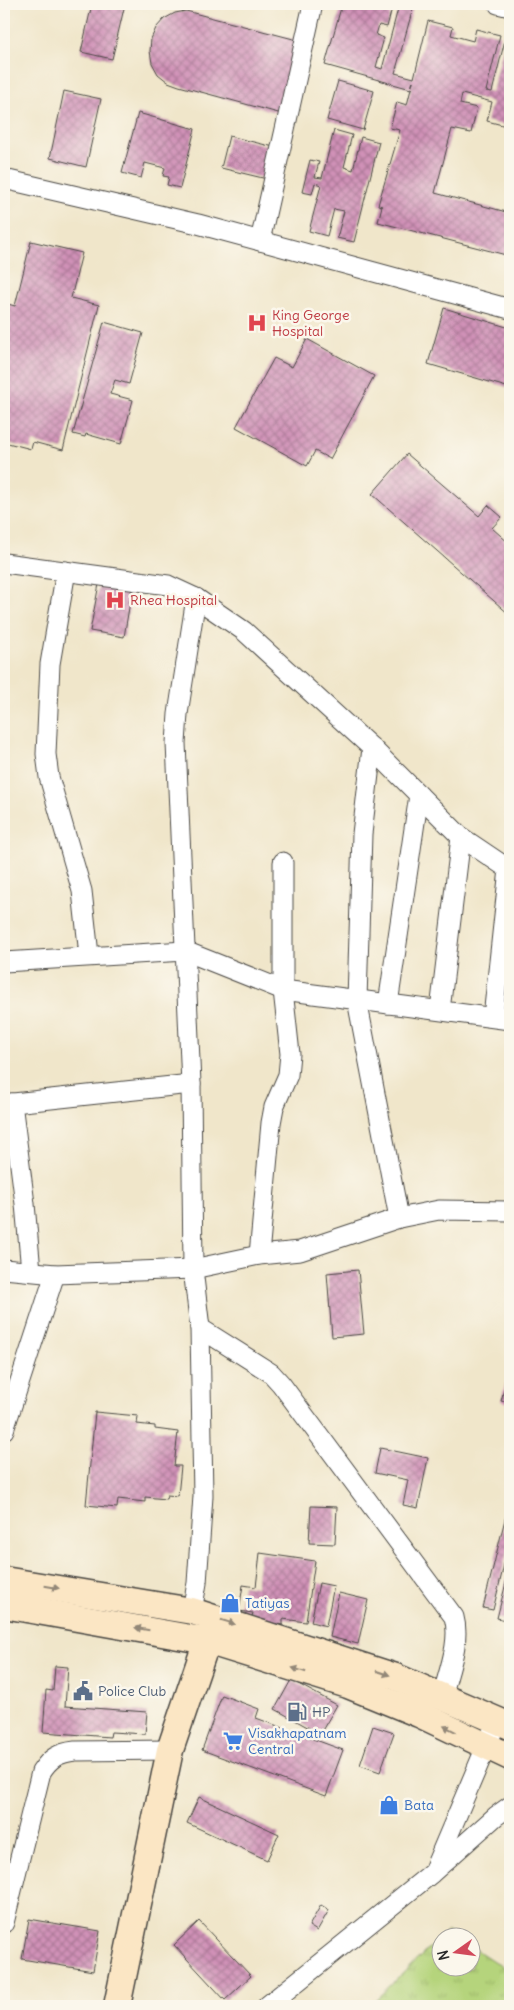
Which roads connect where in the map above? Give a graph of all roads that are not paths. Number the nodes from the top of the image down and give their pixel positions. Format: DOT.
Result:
graph roads {
  1 [pos="313,4"];
  2 [pos="498,4"];
  3 [pos="510,7"];
  4 [pos="4,179"];
  5 [pos="260,241"];
  6 [pos="510,309"];
  7 [pos="4,563"];
  8 [pos="66,571"];
  9 [pos="196,598"];
  10 [pos="372,748"];
  11 [pos="419,794"];
  12 [pos="461,836"];
  13 [pos="283,862"];
  14 [pos="510,870"];
  15 [pos="184,951"];
  16 [pos="88,955"];
  17 [pos="4,962"];
  18 [pos="283,990"];
  19 [pos="357,1000"];
  20 [pos="388,1004"];
  21 [pos="440,1010"];
  22 [pos="501,1018"];
  23 [pos="191,1084"];
  24 [pos="8,1104"];
  25 [pos="510,1211"];
  26 [pos="399,1218"];
  27 [pos="260,1255"];
  28 [pos="4,1269"];
  29 [pos="193,1269"];
  30 [pos="30,1271"];
  31 [pos="54,1274"];
  32 [pos="200,1328"];
  33 [pos="4,1430"];
  34 [pos="4,1580"];
  35 [pos="4,1605"];
  36 [pos="192,1611"];
  37 [pos="207,1641"];
  38 [pos="442,1697"];
  39 [pos="504,1724"];
  40 [pos="485,1747"];
  41 [pos="170,1750"];
  42 [pos="510,1757"];
  43 [pos="510,1806"];
  44 [pos="432,1873"];
  45 [pos="4,1922"];
  46 [pos="117,2006"];
  47 [pos="267,2006"];
  1 -- 5 [label="street"];
  2 -- 3 [label="street"];
  4 -- 5 [label="street"];
  5 -- 6 [label="street"];
  7 -- 8 [label="street"];
  8 -- 9 [label="street"];
  8 -- 16 [label="street"];
  9 -- 10 [label="street"];
  9 -- 15 [label="street"];
  10 -- 11 [label="street"];
  10 -- 19 [label="street"];
  11 -- 12 [label="street"];
  11 -- 20 [label="street"];
  12 -- 14 [label="street"];
  12 -- 21 [label="street"];
  13 -- 18 [label="street"];
  14 -- 22 [label="street"];
  15 -- 16 [label="street"];
  15 -- 18 [label="street"];
  15 -- 23 [label="street"];
  16 -- 17 [label="street"];
  18 -- 19 [label="street"];
  18 -- 27 [label="street"];
  19 -- 20 [label="street"];
  19 -- 26 [label="street"];
  20 -- 21 [label="street"];
  21 -- 22 [label="street"];
  23 -- 24 [label="street"];
  23 -- 29 [label="street"];
  24 -- 30 [label="street"];
  25 -- 26 [label="street"];
  26 -- 27 [label="street"];
  27 -- 29 [label="street"];
  28 -- 30 [label="street"];
  29 -- 31 [label="street"];
  29 -- 32 [label="street"];
  30 -- 31 [label="street"];
  31 -- 33 [label="street"];
  32 -- 36 [label="street"];
  32 -- 38 [label="street"];
  34 -- 36 [label="main road, one-way"];
  37 -- 35 [label="main road, one-way"];
  36 -- 38 [label="main road, one-way"];
  40 -- 37 [label="main road, one-way"];
  37 -- 41 [label="main road"];
  38 -- 39 [label="main road"];
  39 -- 40 [label="street"];
  40 -- 42 [label="main road"];
  40 -- 44 [label="street"];
  41 -- 45 [label="street"];
  41 -- 46 [label="main road"];
  43 -- 44 [label="street"];
  44 -- 47 [label="street"];
}
